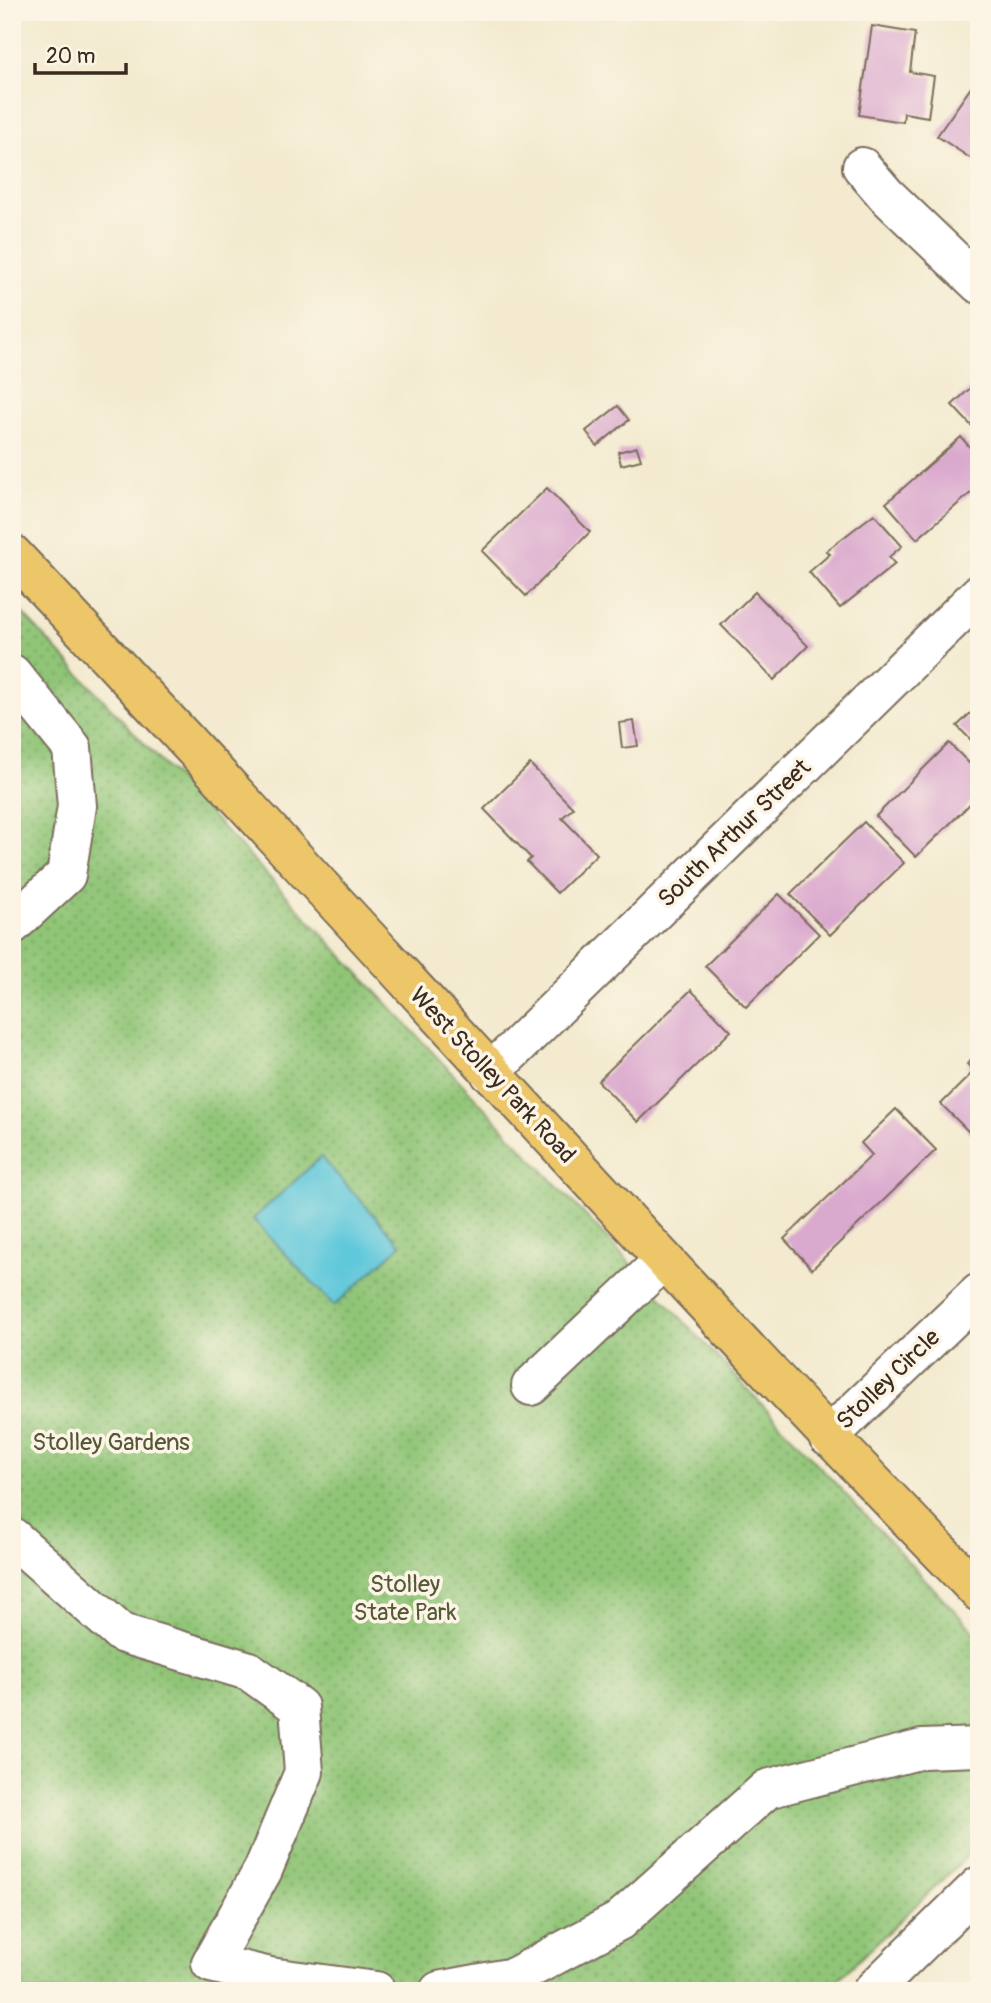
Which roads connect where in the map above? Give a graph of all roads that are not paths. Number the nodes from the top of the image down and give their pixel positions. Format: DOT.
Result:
graph roads {
  1 [pos="862,167"];
  2 [pos="979,284"];
  3 [pos="16,565"];
  4 [pos="979,593"];
  5 [pos="12,674"];
  6 [pos="12,925"];
  7 [pos="490,1073"];
  8 [pos="663,1261"];
  9 [pos="979,1293"];
  10 [pos="531,1386"];
  11 [pos="828,1437"];
  12 [pos="12,1537"];
  13 [pos="979,1592"];
  14 [pos="979,1747"];
  15 [pos="979,1886"];
  16 [pos="376,1991"];
  17 [pos="439,1991"];
  18 [pos="872,1991"];
  1 -- 2 [label="street"];
  3 -- 7 [label="main road, West Stolley Park Road"];
  4 -- 7 [label="street, South Arthur Street"];
  5 -- 6 [label="street"];
  7 -- 8 [label="main road, West Stolley Park Road"];
  8 -- 10 [label="street"];
  8 -- 11 [label="main road, West Stolley Park Road"];
  9 -- 11 [label="street, Stolley Circle"];
  11 -- 13 [label="main road, West Stolley Park Road"];
  12 -- 16 [label="street"];
  14 -- 17 [label="street"];
  15 -- 18 [label="street"];
}
